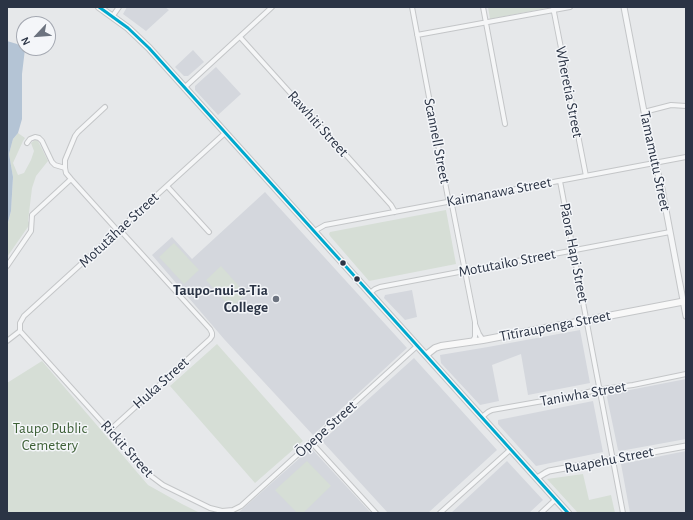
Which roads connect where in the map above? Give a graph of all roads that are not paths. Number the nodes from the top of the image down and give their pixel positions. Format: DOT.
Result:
graph roads {
  1 [pos="99,7"];
  2 [pos="119,7"];
  3 [pos="272,7"];
  4 [pos="412,7"];
  5 [pos="483,7"];
  6 [pos="570,7"];
  7 [pos="624,7"];
  8 [pos="554,8"];
  9 [pos="112,17"];
  10 [pos="486,23"];
  11 [pos="417,35"];
  12 [pos="240,37"];
  13 [pos="184,88"];
  14 [pos="686,106"];
  15 [pos="105,107"];
  16 [pos="644,112"];
  17 [pos="505,124"];
  18 [pos="225,133"];
  19 [pos="28,142"];
  20 [pos="686,158"];
  21 [pos="655,163"];
  22 [pos="65,168"];
  23 [pos="586,176"];
  24 [pos="71,179"];
  25 [pos="560,181"];
  26 [pos="167,186"];
  27 [pos="450,202"];
  28 [pos="395,212"];
  29 [pos="118,230"];
  30 [pos="209,232"];
  31 [pos="315,232"];
  32 [pos="670,232"];
  33 [pos="574,251"];
  34 [pos="7,266"];
  35 [pos="465,272"];
  36 [pos="370,293"];
  37 [pos="685,302"];
  38 [pos="686,316"];
  39 [pos="587,320"];
  40 [pos="474,322"];
  41 [pos="20,331"];
  42 [pos="483,340"];
  43 [pos="7,341"];
  44 [pos="472,342"];
  45 [pos="417,346"];
  46 [pos="426,355"];
  47 [pos="686,374"];
  48 [pos="600,390"];
  49 [pos="482,417"];
  50 [pos="110,430"];
  51 [pos="311,442"];
  52 [pos="685,446"];
  53 [pos="511,449"];
  54 [pos="613,459"];
  55 [pos="537,478"];
  56 [pos="556,499"];
  57 [pos="233,510"];
  58 [pos="376,513"];
  59 [pos="440,513"];
  60 [pos="541,513"];
  61 [pos="568,513"];
  62 [pos="623,513"];
  1 -- 9 [label="main road"];
  2 -- 9 [label="street"];
  3 -- 12 [label="street"];
  4 -- 11 [label="street, Scannell Street"];
  5 -- 10 [label="street"];
  6 -- 8 [label="street"];
  7 -- 16 [label="street, Tamamutu Street"];
  8 -- 10 [label="street"];
  8 -- 23 [label="street, Wheretia Street"];
  9 -- 13 [label="main road"];
  10 -- 11 [label="street"];
  10 -- 17 [label="street"];
  11 -- 27 [label="street, Scannell Street"];
  12 -- 13 [label="street"];
  12 -- 28 [label="street, Rawhiti Street"];
  13 -- 18 [label="main road"];
  14 -- 16 [label="street"];
  15 -- 22 [label="street"];
  16 -- 21 [label="street, Tamamutu Street"];
  18 -- 26 [label="street, Motutāhae Street"];
  18 -- 31 [label="main road"];
  19 -- 22 [label="street"];
  20 -- 21 [label="street, Kaimanawa Street"];
  21 -- 23 [label="street, Kaimanawa Street"];
  21 -- 32 [label="street, Tamamutu Street"];
  22 -- 24 [label="street"];
  23 -- 25 [label="street, Kaimanawa Street"];
  24 -- 29 [label="street"];
  24 -- 34 [label="street"];
  25 -- 27 [label="street, Kaimanawa Street"];
  25 -- 33 [label="street, Pāora Hapi Street"];
  26 -- 29 [label="street, Motutāhae Street"];
  26 -- 30 [label="street"];
  27 -- 28 [label="street, Kaimanawa Street"];
  27 -- 35 [label="street, Scannell Street"];
  28 -- 31 [label="street, Kaimanawa Street"];
  29 -- 41 [label="street, Motutāhae Street"];
  29 -- 50 [label="street, Huka Street"];
  31 -- 36 [label="main road"];
  32 -- 33 [label="street, Motutaiko Street"];
  32 -- 37 [label="street, Tamamutu Street"];
  33 -- 35 [label="street, Motutaiko Street"];
  33 -- 39 [label="street, Pāora Hapi Street"];
  35 -- 36 [label="street, Motutaiko Street"];
  35 -- 40 [label="street, Scannell Street"];
  36 -- 45 [label="main road"];
  37 -- 38 [label="street, Tamamutu Street"];
  37 -- 39 [label="main road, Tītīraupenga Street"];
  39 -- 42 [label="main road, Tītīraupenga Street"];
  39 -- 48 [label="street, Pāora Hapi Street"];
  40 -- 42 [label="street, Scannell Street"];
  40 -- 44 [label="street, Scannell Street"];
  41 -- 43 [label="street"];
  41 -- 50 [label="street, Rickit Street"];
  42 -- 44 [label="main road, Tītīraupenga Street"];
  44 -- 46 [label="main road, Tītīraupenga Street"];
  45 -- 46 [label="main road"];
  45 -- 51 [label="street, Ōpepe Street"];
  46 -- 49 [label="main road"];
  47 -- 48 [label="street, Taniwha Street"];
  48 -- 49 [label="street, Taniwha Street"];
  48 -- 54 [label="street, Pāora Hapi Street"];
  49 -- 53 [label="main road"];
  50 -- 57 [label="street, Rickit Street"];
  51 -- 57 [label="street, Ōpepe Street"];
  51 -- 58 [label="street"];
  52 -- 54 [label="street, Ruapehu Street"];
  53 -- 55 [label="main road"];
  53 -- 59 [label="street"];
  54 -- 55 [label="street, Ruapehu Street"];
  54 -- 62 [label="street, Pāora Hapi Street"];
  55 -- 56 [label="main road"];
  56 -- 60 [label="street"];
  56 -- 61 [label="main road"];
}
